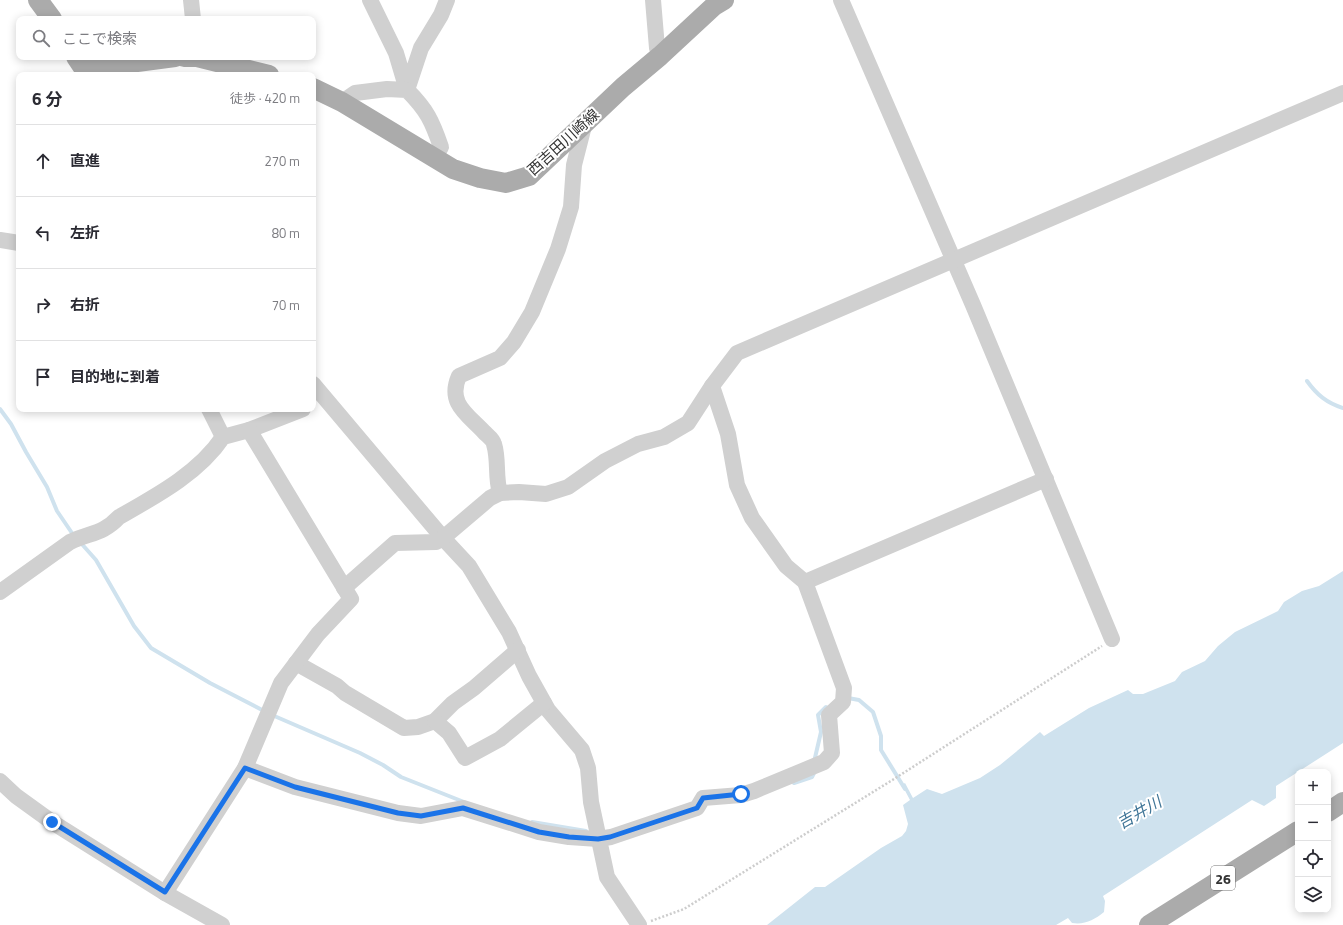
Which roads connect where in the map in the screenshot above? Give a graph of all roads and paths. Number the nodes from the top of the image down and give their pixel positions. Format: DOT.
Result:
graph roads {
  1 [pos="38,0"];
  2 [pos="191,0"];
  3 [pos="370,0"];
  4 [pos="447,0"];
  5 [pos="652,0"];
  6 [pos="724,0"];
  7 [pos="841,0"];
  8 [pos="50,16"];
  9 [pos="193,16"];
  10 [pos="660,56"];
  11 [pos="147,60"];
  12 [pos="209,60"];
  13 [pos="83,67"];
  14 [pos="257,72"];
  15 [pos="316,89"];
  16 [pos="407,90"];
  17 [pos="1343,93"];
  18 [pos="342,102"];
  19 [pos="585,122"];
  20 [pos="434,159"];
  21 [pos="0,240"];
  22 [pos="16,243"];
  23 [pos="954,259"];
  24 [pos="712,386"];
  25 [pos="318,400"];
  26 [pos="210,412"];
  27 [pos="295,412"];
  28 [pos="249,430"];
  29 [pos="223,437"];
  30 [pos="1046,479"];
  31 [pos="500,493"];
  32 [pos="443,538"];
  33 [pos="805,582"];
  34 [pos="344,588"];
  35 [pos="0,592"];
  36 [pos="1112,640"];
  37 [pos="518,650"];
  38 [pos="296,663"];
  39 [pos="544,703"];
  40 [pos="435,721"];
  41 [pos="245,768"];
  42 [pos="0,781"];
  43 [pos="1343,802"];
  44 [pos="1331,810"];
  45 [pos="1295,833"];
  46 [pos="598,839"];
  47 [pos="165,892"];
  48 [pos="644,924"];
  49 [pos="222,925"];
  50 [pos="1149,925"];
  1 -- 8 [label="main road"];
  2 -- 9 [label="street"];
  3 -- 16 [label="street"];
  4 -- 16 [label="street"];
  5 -- 10 [label="street"];
  6 -- 10 [label="main road, 西吉田川崎線"];
  7 -- 23 [label="street"];
  10 -- 19 [label="main road, 西吉田川崎線"];
  11 -- 13 [label="main road"];
  12 -- 14 [label="main road"];
  15 -- 18 [label="main road, 西吉田川崎線"];
  16 -- 18 [label="street"];
  16 -- 20 [label="street"];
  17 -- 23 [label="street"];
  18 -- 20 [label="main road, 西吉田川崎線"];
  19 -- 20 [label="main road, 西吉田川崎線"];
  19 -- 31 [label="street"];
  21 -- 22 [label="street"];
  23 -- 24 [label="street"];
  23 -- 30 [label="street"];
  24 -- 31 [label="street"];
  24 -- 33 [label="street"];
  25 -- 32 [label="street"];
  26 -- 29 [label="street"];
  27 -- 28 [label="street"];
  28 -- 29 [label="street"];
  28 -- 34 [label="street"];
  29 -- 35 [label="street"];
  30 -- 33 [label="street"];
  30 -- 36 [label="street"];
  31 -- 32 [label="street"];
  32 -- 34 [label="street"];
  32 -- 37 [label="street"];
  33 -- 46 [label="street"];
  34 -- 38 [label="street"];
  36 -- 48 [label="path"];
  37 -- 39 [label="street"];
  37 -- 40 [label="street"];
  38 -- 40 [label="street"];
  38 -- 41 [label="street"];
  39 -- 40 [label="street"];
  39 -- 46 [label="street"];
  41 -- 46 [label="street"];
  41 -- 47 [label="street"];
  42 -- 47 [label="street"];
  43 -- 44 [label="main road"];
  45 -- 50 [label="main road, 26"];
  46 -- 48 [label="street"];
  47 -- 49 [label="street"];
}
